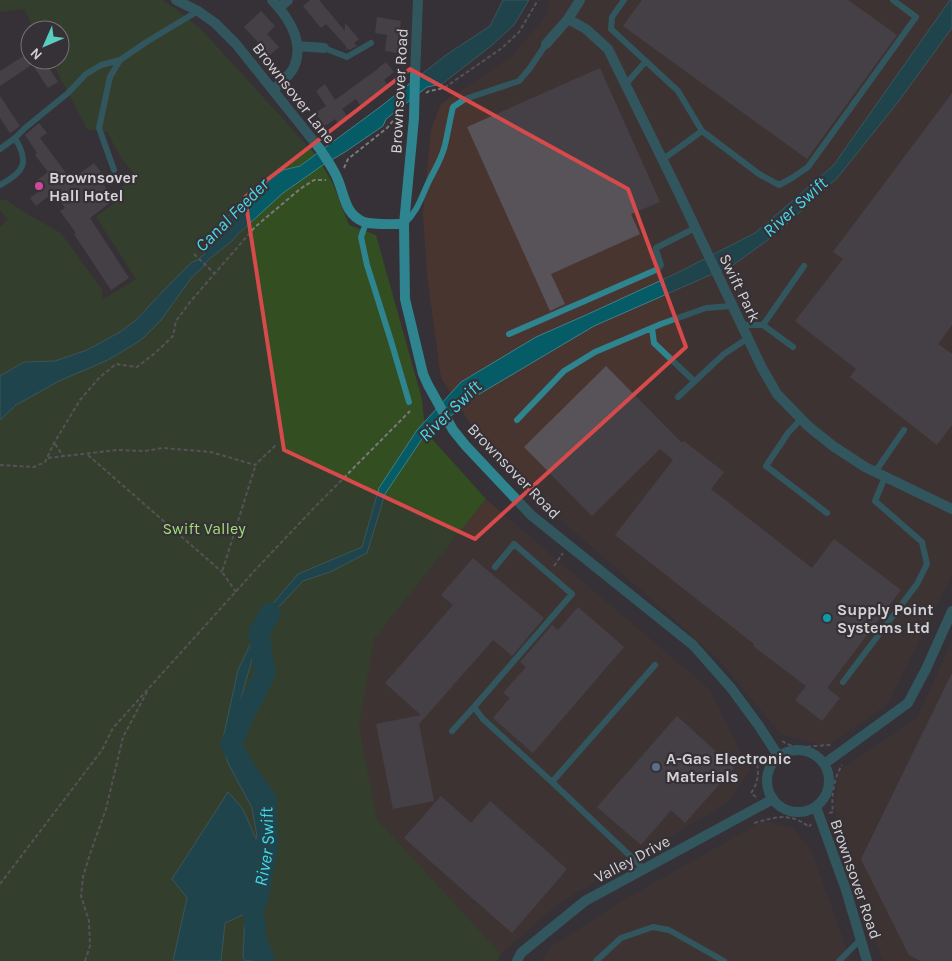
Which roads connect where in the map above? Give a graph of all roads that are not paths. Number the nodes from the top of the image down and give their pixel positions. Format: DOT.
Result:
graph roads {
  1 [pos="176,0"];
  2 [pos="288,0"];
  3 [pos="418,0"];
  4 [pos="580,0"];
  5 [pos="624,0"];
  6 [pos="892,0"];
  7 [pos="276,4"];
  8 [pos="198,11"];
  9 [pos="568,19"];
  10 [pos="371,42"];
  11 [pos="546,44"];
  12 [pos="297,46"];
  13 [pos="324,48"];
  14 [pos="120,60"];
  15 [pos="646,61"];
  16 [pos="626,84"];
  17 [pos="273,90"];
  18 [pos="702,131"];
  19 [pos="15,138"];
  20 [pos="0,149"];
  21 [pos="662,160"];
  22 [pos="114,170"];
  23 [pos="0,185"];
  24 [pos="366,223"];
  25 [pos="404,224"];
  26 [pos="695,228"];
  27 [pos="804,266"];
  28 [pos="731,304"];
  29 [pos="741,325"];
  30 [pos="763,325"];
  31 [pos="652,328"];
  32 [pos="508,334"];
  33 [pos="748,338"];
  34 [pos="792,347"];
  35 [pos="694,381"];
  36 [pos="678,397"];
  37 [pos="409,402"];
  38 [pos="800,419"];
  39 [pos="517,420"];
  40 [pos="904,430"];
  41 [pos="880,474"];
  42 [pos="952,509"];
  43 [pos="827,513"];
  44 [pos="495,567"];
  45 [pos="952,610"];
  46 [pos="655,665"];
  47 [pos="843,682"];
  48 [pos="474,707"];
  49 [pos="452,731"];
  50 [pos="779,756"];
  51 [pos="824,764"];
  52 [pos="552,782"];
  53 [pos="773,799"];
  54 [pos="816,807"];
  55 [pos="644,870"];
  56 [pos="861,939"];
  57 [pos="517,961"];
  58 [pos="596,961"];
  59 [pos="724,961"];
  60 [pos="839,961"];
  61 [pos="867,961"];
  1 -- 8 [label="street, Brownsover Lane"];
  2 -- 7 [label="street"];
  3 -- 25 [label="street, Brownsover Road, bridge"];
  4 -- 9 [label="street"];
  5 -- 15 [label="lane"];
  6 -- 18 [label="lane"];
  7 -- 12 [label="street"];
  8 -- 14 [label="lane"];
  8 -- 17 [label="street, Brownsover Lane"];
  9 -- 11 [label="street"];
  9 -- 16 [label="street, Swift Park"];
  10 -- 13 [label="lane"];
  11 -- 25 [label="lane"];
  12 -- 13 [label="street"];
  12 -- 17 [label="street"];
  14 -- 19 [label="lane"];
  14 -- 22 [label="lane"];
  15 -- 16 [label="lane"];
  15 -- 18 [label="lane"];
  16 -- 21 [label="street, Swift Park"];
  17 -- 24 [label="street, Brownsover Lane"];
  18 -- 21 [label="lane"];
  19 -- 20 [label="lane"];
  19 -- 23 [label="lane"];
  21 -- 26 [label="street, Swift Park"];
  24 -- 25 [label="street"];
  24 -- 37 [label="lane"];
  25 -- 50 [label="street, Brownsover Road"];
  26 -- 28 [label="street, Swift Park"];
  26 -- 32 [label="lane"];
  27 -- 30 [label="lane"];
  28 -- 29 [label="street, Swift Park"];
  28 -- 31 [label="lane"];
  29 -- 30 [label="lane"];
  29 -- 33 [label="street, Swift Park"];
  30 -- 34 [label="lane"];
  31 -- 35 [label="lane"];
  31 -- 39 [label="lane"];
  33 -- 35 [label="lane"];
  33 -- 38 [label="street, Swift Park"];
  35 -- 36 [label="lane"];
  38 -- 41 [label="street, Swift Park"];
  38 -- 43 [label="lane"];
  40 -- 41 [label="lane"];
  41 -- 42 [label="street, Swift Park"];
  41 -- 47 [label="lane"];
  44 -- 48 [label="lane"];
  45 -- 51 [label="street"];
  46 -- 52 [label="lane"];
  48 -- 49 [label="lane"];
  48 -- 52 [label="lane"];
  50 -- 51 [label="street"];
  50 -- 53 [label="street"];
  51 -- 54 [label="street, Brownsover Road"];
  52 -- 55 [label="lane"];
  53 -- 54 [label="street, Brownsover Road"];
  53 -- 55 [label="street, Valley Drive"];
  54 -- 56 [label="street, Brownsover Road"];
  55 -- 57 [label="street, Valley Drive"];
  56 -- 60 [label="lane"];
  56 -- 61 [label="street, Brownsover Road"];
  58 -- 59 [label="lane"];
}
